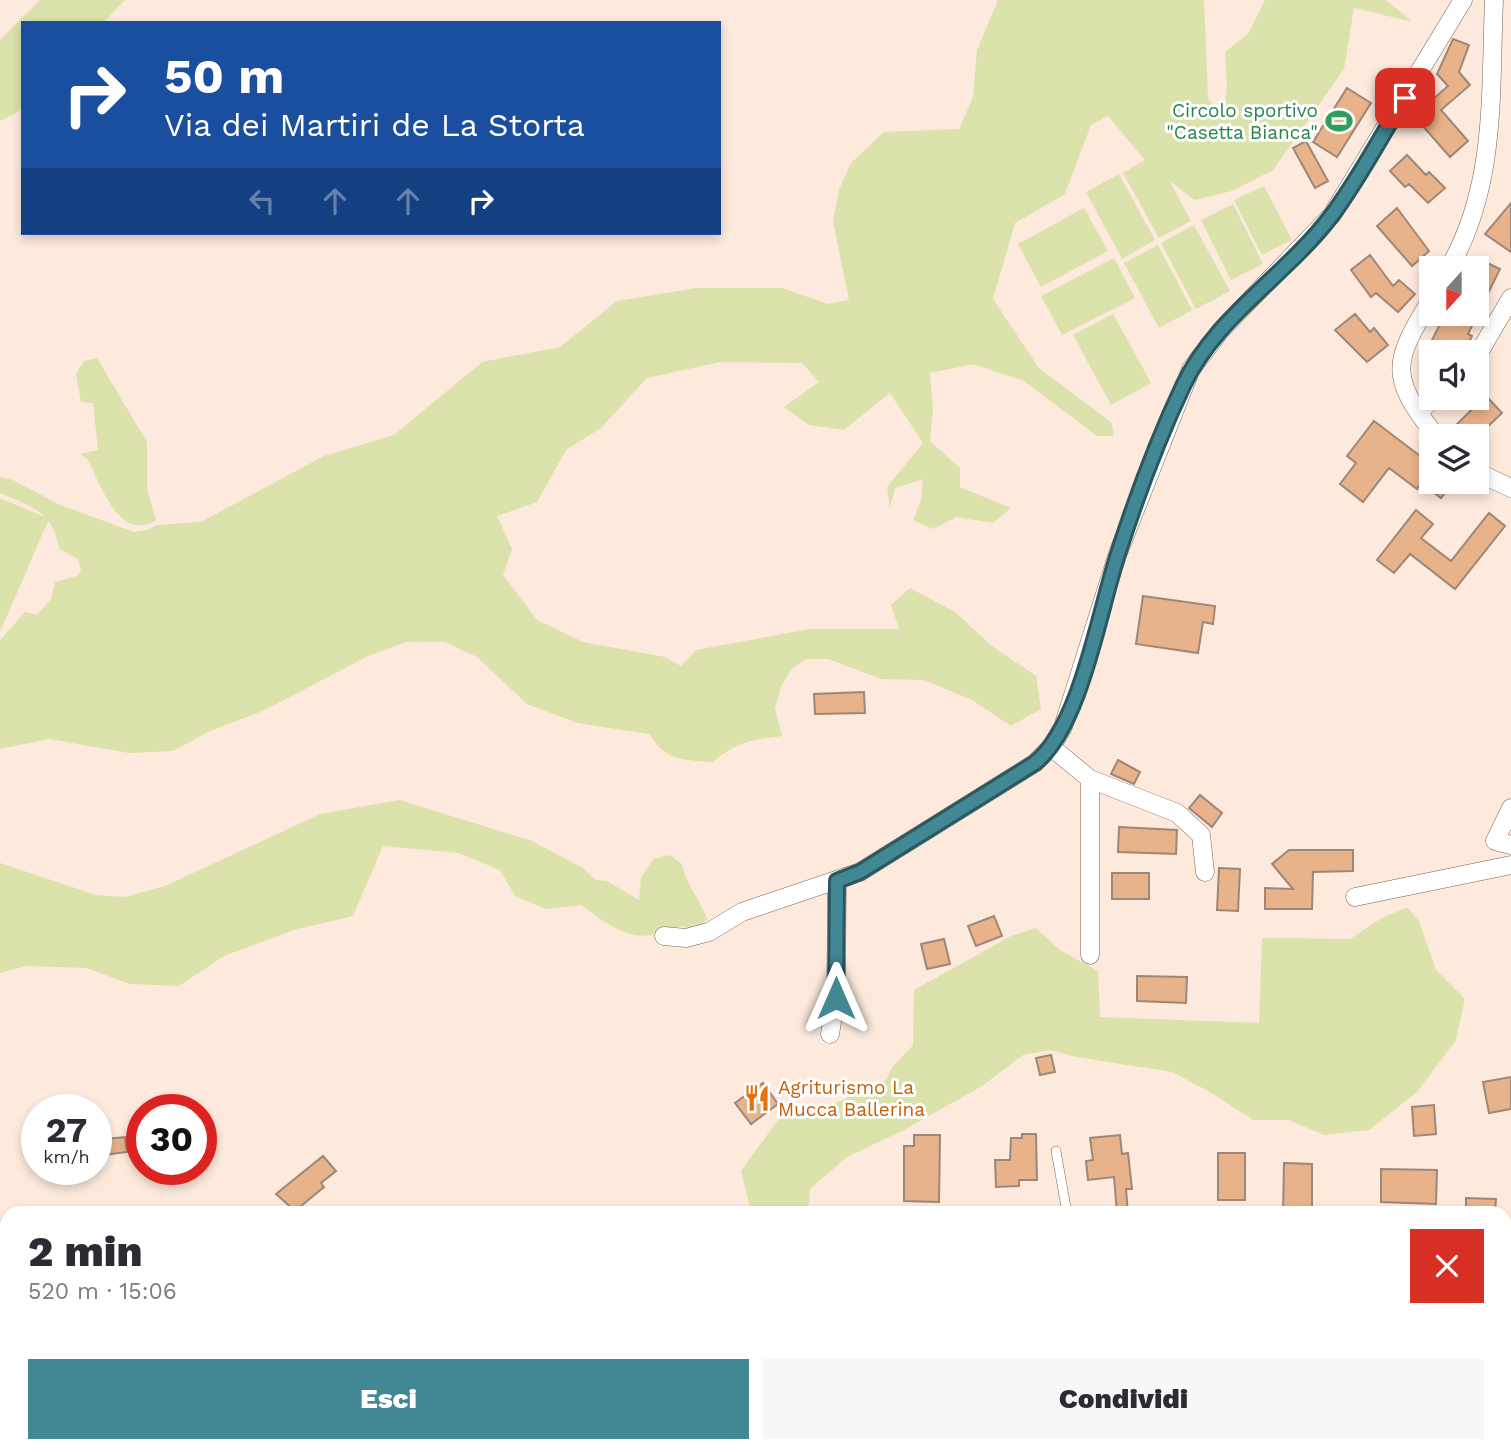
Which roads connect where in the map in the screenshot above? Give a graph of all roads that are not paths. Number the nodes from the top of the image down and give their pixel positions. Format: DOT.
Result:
graph roads {
  1 [pos="1462,0"];
  2 [pos="1494,0"];
  3 [pos="1454,256"];
  4 [pos="1511,298"];
  5 [pos="1419,320"];
  6 [pos="1486,340"];
  7 [pos="1419,411"];
  8 [pos="1428,424"];
  9 [pos="1489,478"];
  10 [pos="1511,488"];
  11 [pos="1051,747"];
  12 [pos="1090,779"];
  13 [pos="1511,808"];
  14 [pos="1511,845"];
  15 [pos="1511,865"];
  16 [pos="1205,873"];
  17 [pos="837,881"];
  18 [pos="1355,897"];
  19 [pos="664,936"];
  20 [pos="1090,955"];
  21 [pos="830,1034"];
  22 [pos="1055,1151"];
  23 [pos="1066,1206"];
  1 -- 11 [label="street"];
  2 -- 3 [label="street"];
  4 -- 6 [label="street"];
  5 -- 7 [label="street"];
  7 -- 8 [label="street"];
  9 -- 10 [label="street"];
  11 -- 12 [label="street"];
  11 -- 17 [label="street"];
  12 -- 16 [label="street"];
  12 -- 20 [label="street"];
  13 -- 14 [label="street"];
  15 -- 18 [label="street"];
  17 -- 19 [label="street"];
  17 -- 21 [label="street"];
  22 -- 23 [label="lane"];
}
